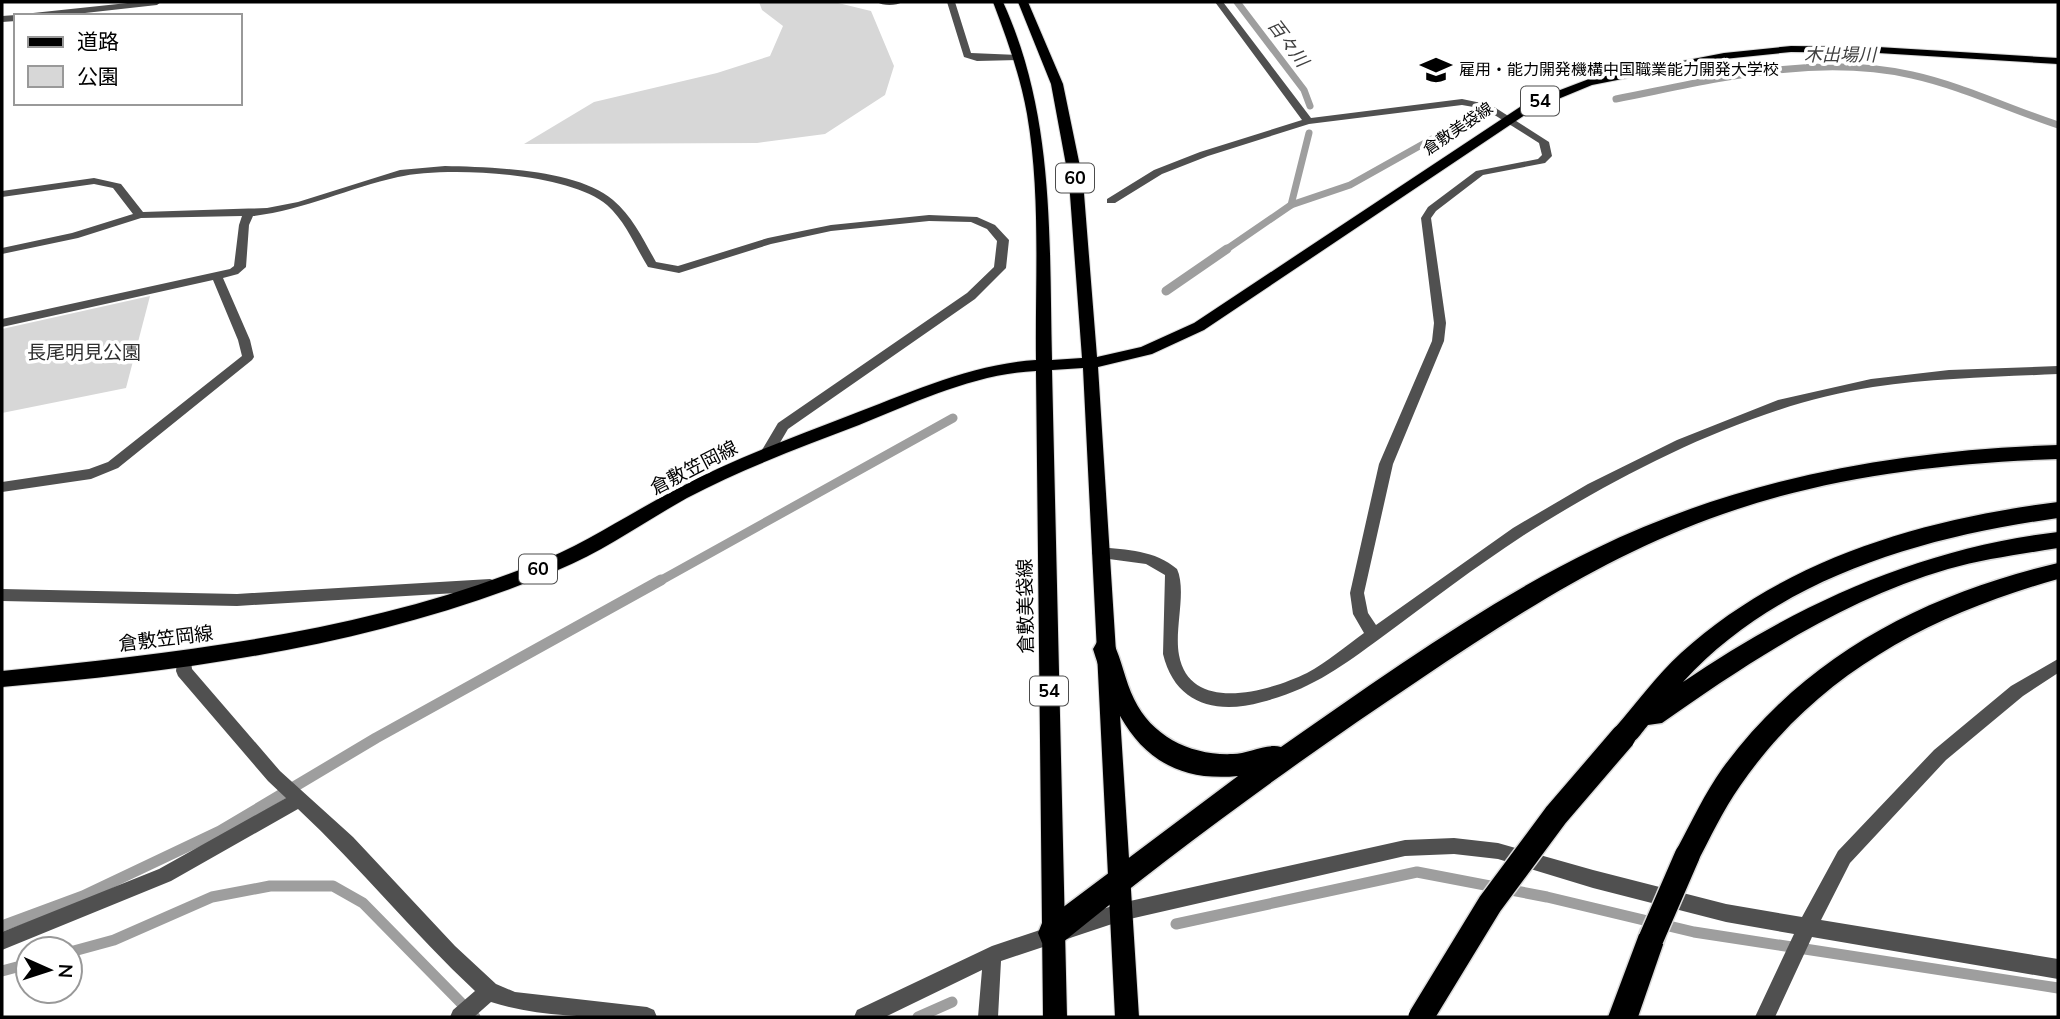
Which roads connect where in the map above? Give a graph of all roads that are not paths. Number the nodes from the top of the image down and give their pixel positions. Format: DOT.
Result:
graph roads {
  1 [pos="158,2"];
  2 [pos="881,2"];
  3 [pos="898,2"];
  4 [pos="951,2"];
  5 [pos="998,2"];
  6 [pos="1023,2"];
  7 [pos="1219,2"];
  8 [pos="51,14"];
  9 [pos="1019,58"];
  10 [pos="2058,61"];
  11 [pos="1511,119"];
  12 [pos="1308,121"];
  13 [pos="2,194"];
  14 [pos="1111,201"];
  15 [pos="250,211"];
  16 [pos="140,215"];
  17 [pos="2,251"];
  18 [pos="217,276"];
  19 [pos="2,323"];
  20 [pos="1090,363"];
  21 [pos="1046,365"];
  22 [pos="2058,370"];
  23 [pos="2058,452"];
  24 [pos="766,456"];
  25 [pos="2,488"];
  26 [pos="2058,510"];
  27 [pos="2058,540"];
  28 [pos="1100,553"];
  29 [pos="2058,571"];
  30 [pos="501,585"];
  31 [pos="2,595"];
  32 [pos="1374,635"];
  33 [pos="1105,649"];
  34 [pos="184,659"];
  35 [pos="2058,665"];
  36 [pos="2,679"];
  37 [pos="1623,737"];
  38 [pos="1293,749"];
  39 [pos="300,799"];
  40 [pos="1119,878"];
  41 [pos="1121,912"];
  42 [pos="1804,932"];
  43 [pos="1052,933"];
  44 [pos="2,941"];
  45 [pos="992,955"];
  46 [pos="2058,970"];
  47 [pos="482,996"];
  48 [pos="460,1017"];
  49 [pos="647,1017"];
  50 [pos="864,1017"];
  51 [pos="988,1017"];
  52 [pos="1055,1017"];
  53 [pos="1127,1017"];
  54 [pos="1421,1017"];
  55 [pos="1623,1017"];
  56 [pos="1765,1017"];
  1 -- 8 [label="street"];
  2 -- 3 [label="street"];
  4 -- 9 [label="street"];
  5 -- 9 [label="main road, 60"];
  6 -- 20 [label="main road, 60"];
  7 -- 12 [label="street"];
  9 -- 21 [label="main road, 60"];
  10 -- 11 [label="main road, 倉敷美袋線 / 54"];
  11 -- 12 [label="street"];
  11 -- 20 [label="main road, 倉敷美袋線 / 54"];
  11 -- 32 [label="street"];
  12 -- 14 [label="street"];
  13 -- 16 [label="street"];
  15 -- 16 [label="street"];
  15 -- 18 [label="street"];
  15 -- 24 [label="street"];
  16 -- 17 [label="street"];
  18 -- 19 [label="street"];
  18 -- 25 [label="street"];
  20 -- 21 [label="main road, 倉敷美袋線 / 54"];
  20 -- 28 [label="main road"];
  21 -- 24 [label="main road, 倉敷笠岡線 / 60"];
  21 -- 43 [label="main road, 倉敷美袋線 / 54"];
  22 -- 32 [label="street"];
  23 -- 38 [label="highway"];
  24 -- 30 [label="main road, 倉敷笠岡線 / 60"];
  26 -- 37 [label="highway"];
  27 -- 37 [label="highway"];
  28 -- 32 [label="street"];
  28 -- 33 [label="main road"];
  29 -- 55 [label="highway, bridge"];
  30 -- 31 [label="street"];
  30 -- 34 [label="main road, 倉敷笠岡線 / 60"];
  33 -- 38 [label="highway"];
  33 -- 40 [label="main road"];
  34 -- 36 [label="main road, 倉敷笠岡線 / 60"];
  34 -- 39 [label="street"];
  35 -- 42 [label="street"];
  37 -- 54 [label="highway, bridge"];
  38 -- 40 [label="highway"];
  39 -- 44 [label="street"];
  39 -- 47 [label="street"];
  40 -- 41 [label="main road"];
  40 -- 43 [label="highway"];
  41 -- 42 [label="street"];
  41 -- 43 [label="street"];
  41 -- 53 [label="main road"];
  42 -- 46 [label="street"];
  42 -- 56 [label="street"];
  43 -- 45 [label="street"];
  43 -- 52 [label="main road, 倉敷美袋線 / 54"];
  45 -- 50 [label="street"];
  45 -- 51 [label="street"];
  47 -- 48 [label="street"];
  47 -- 49 [label="street"];
}
